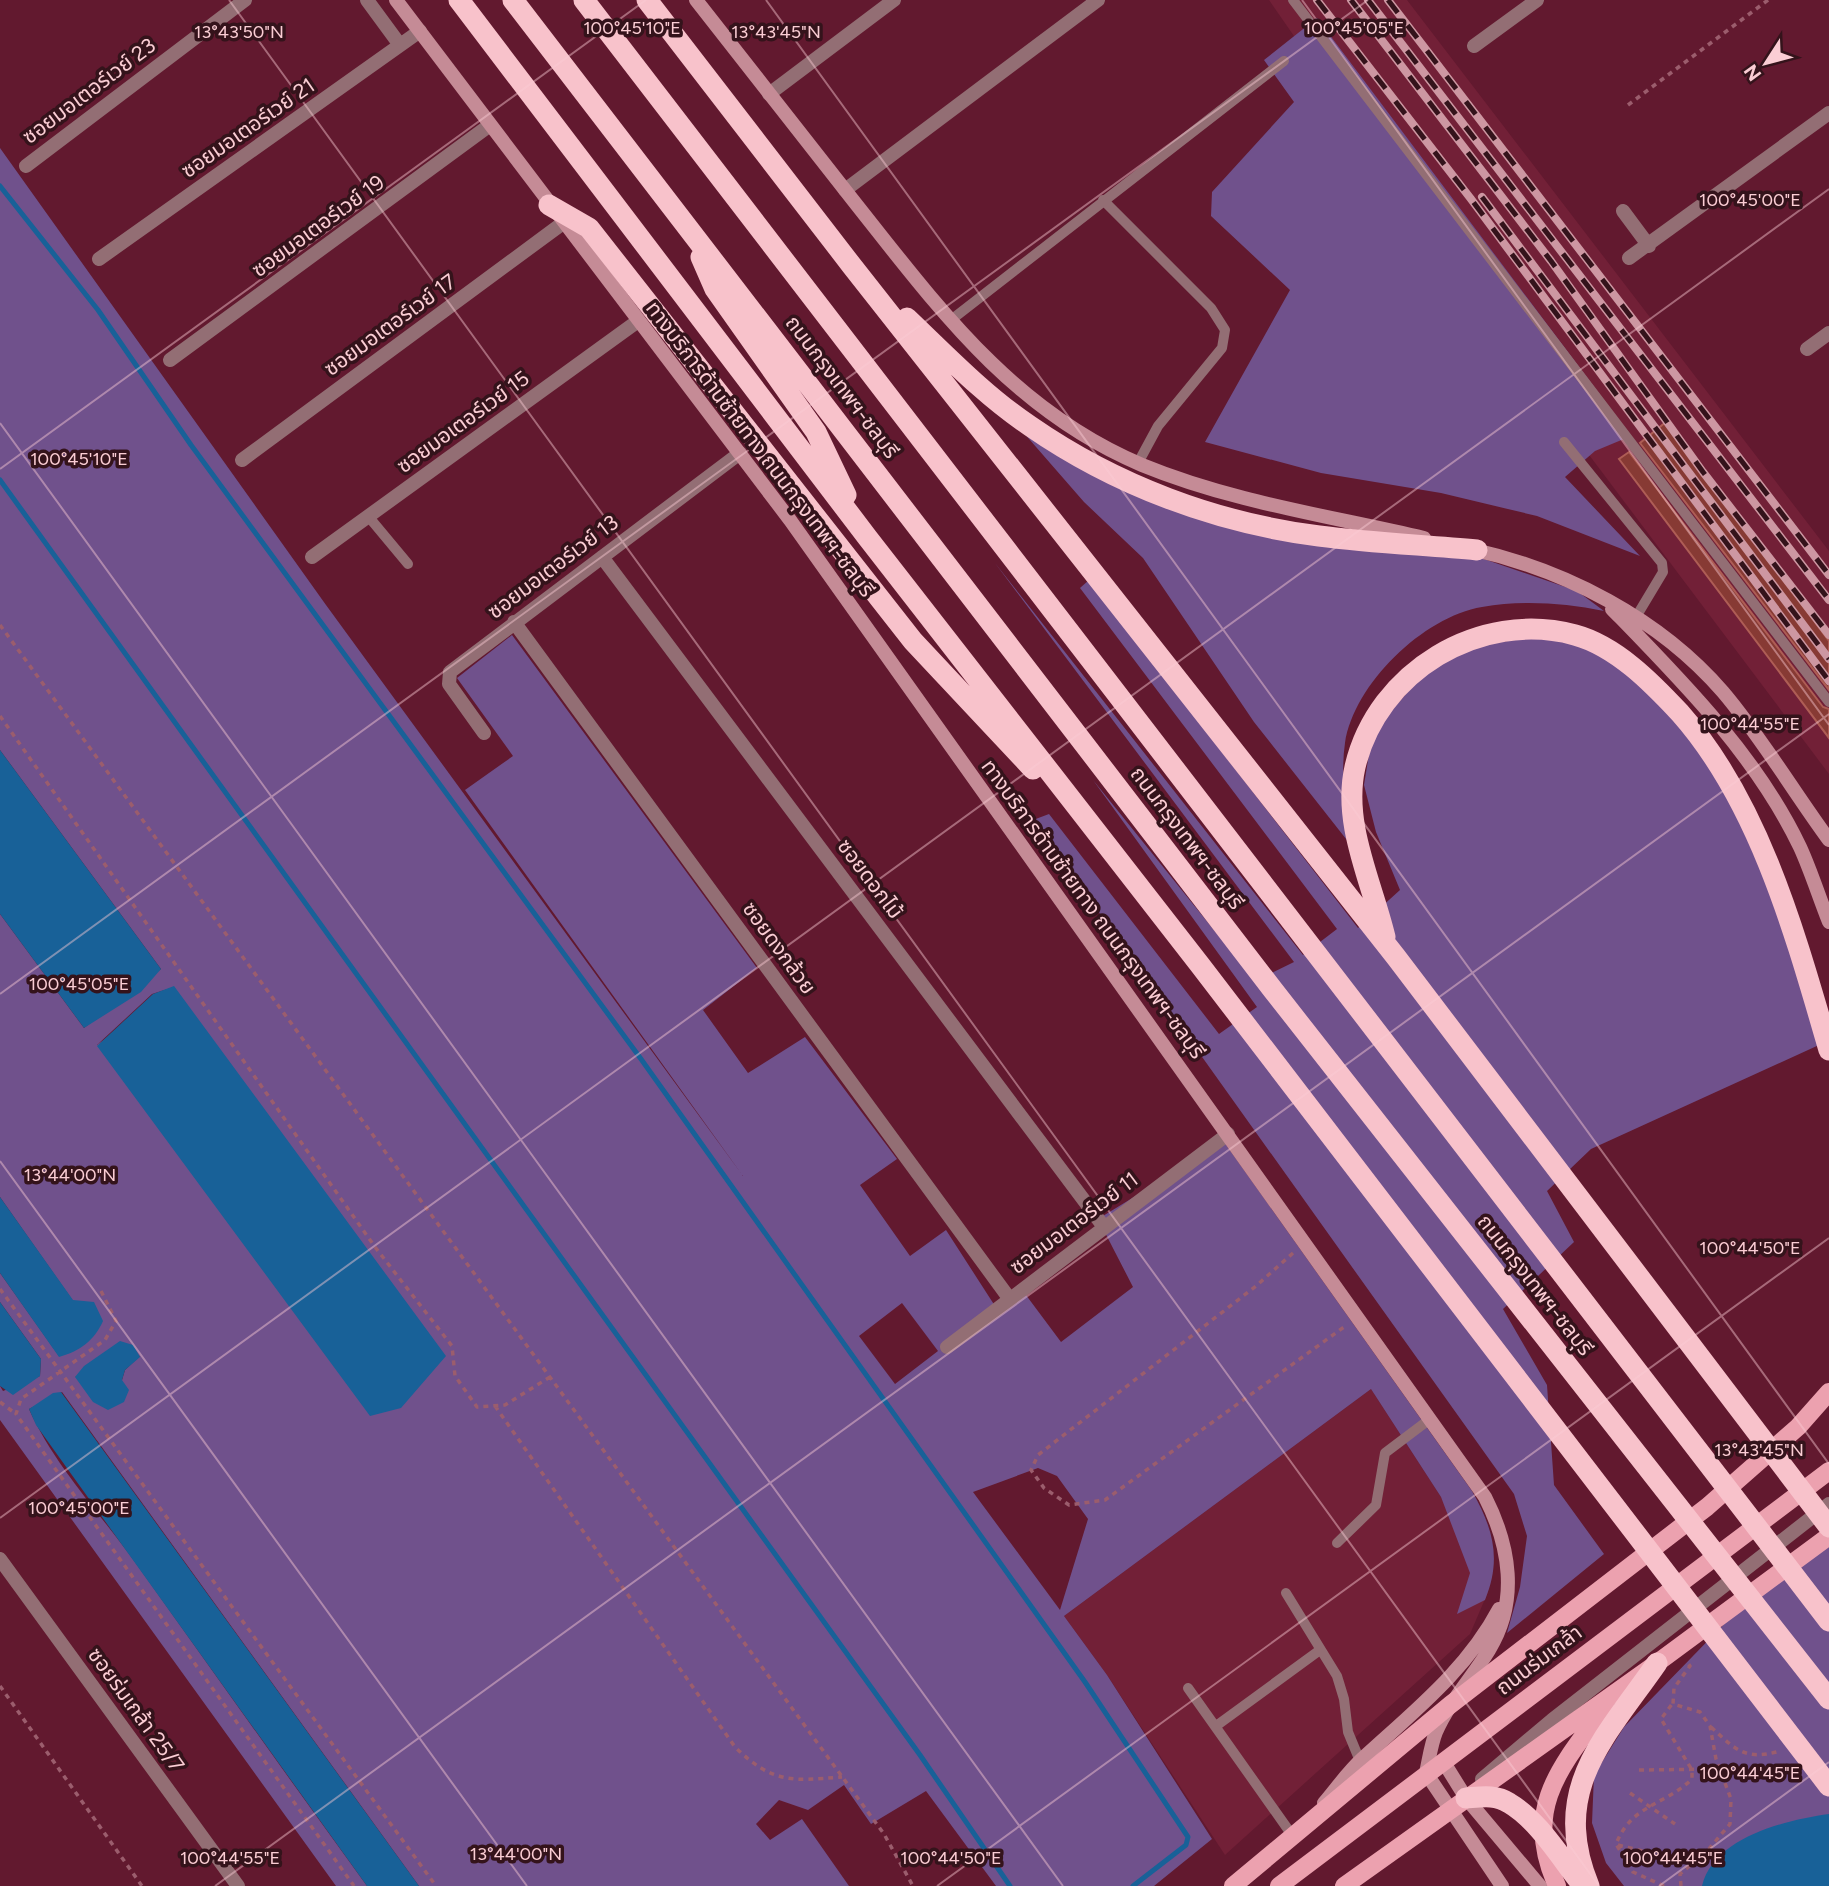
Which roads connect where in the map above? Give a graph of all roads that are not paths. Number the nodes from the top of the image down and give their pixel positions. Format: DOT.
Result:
graph roads {
  1 [pos="245,0"];
  2 [pos="367,0"];
  3 [pos="396,0"];
  4 [pos="459,0"];
  5 [pos="513,0"];
  6 [pos="584,0"];
  7 [pos="648,0"];
  8 [pos="696,0"];
  9 [pos="894,0"];
  10 [pos="1098,0"];
  11 [pos="1293,0"];
  12 [pos="1537,0"];
  13 [pos="420,31"];
  14 [pos="400,45"];
  15 [pos="1474,46"];
  16 [pos="1284,61"];
  17 [pos="769,94"];
  18 [pos="1829,113"];
  19 [pos="491,125"];
  20 [pos="26,166"];
  21 [pos="845,190"];
  22 [pos="1103,200"];
  23 [pos="549,205"];
  24 [pos="1623,211"];
  25 [pos="563,223"];
  26 [pos="700,241"];
  27 [pos="1649,246"];
  28 [pos="1629,258"];
  29 [pos="99,259"];
  30 [pos="852,266"];
  31 [pos="951,320"];
  32 [pos="638,321"];
  33 [pos="1829,333"];
  34 [pos="1807,349"];
  35 [pos="170,360"];
  36 [pos="1564,442"];
  37 [pos="740,453"];
  38 [pos="242,460"];
  39 [pos="1138,463"];
  40 [pos="368,516"];
  41 [pos="867,537"];
  42 [pos="1478,550"];
  43 [pos="312,557"];
  44 [pos="602,557"];
  45 [pos="408,564"];
  46 [pos="1598,595"];
  47 [pos="1636,617"];
  48 [pos="514,622"];
  49 [pos="1829,702"];
  50 [pos="484,733"];
  51 [pos="1829,840"];
  52 [pos="1110,849"];
  53 [pos="1829,922"];
  54 [pos="1392,951"];
  55 [pos="1829,1050"];
  56 [pos="1228,1134"];
  57 [pos="1104,1227"];
  58 [pos="1009,1298"];
  59 [pos="947,1347"];
  60 [pos="1829,1392"];
  61 [pos="1430,1419"];
  62 [pos="1829,1471"];
  63 [pos="1829,1504"];
  64 [pos="1829,1527"];
  65 [pos="1829,1536"];
  66 [pos="1337,1543"];
  67 [pos="0,1559"];
  68 [pos="1286,1593"];
  69 [pos="1508,1593"];
  70 [pos="1829,1621"];
  71 [pos="1320,1650"];
  72 [pos="1657,1663"];
  73 [pos="1188,1688"];
  74 [pos="1616,1692"];
  75 [pos="1829,1699"];
  76 [pos="1450,1705"];
  77 [pos="1216,1726"];
  78 [pos="1360,1761"];
  79 [pos="1443,1761"];
  80 [pos="1426,1773"];
  81 [pos="1829,1786"];
  82 [pos="1457,1803"];
  83 [pos="1307,1823"];
  84 [pos="1541,1833"];
  85 [pos="1292,1835"];
  86 [pos="238,1886"];
  87 [pos="1233,1886"];
  88 [pos="1279,1886"];
  89 [pos="1344,1886"];
  90 [pos="1503,1886"];
  91 [pos="1540,1886"];
  92 [pos="1557,1886"];
  93 [pos="1586,1886"];
  1 -- 20 [label="street, ซอยมอเตอร์เวย์ 23"];
  2 -- 14 [label="street"];
  3 -- 13 [label="main road, ทางบริการด้านซ้ายทาง ถนนกรุงเทพฯ-ชลบุรี"];
  4 -- 41 [label="highway"];
  5 -- 26 [label="highway, ถนนกรุงเทพฯ-ชลบุรี"];
  6 -- 70 [label="highway, ถนนกรุงเทพฯ-ชลบุรี"];
  7 -- 30 [label="highway"];
  8 -- 17 [label="main road"];
  9 -- 17 [label="street"];
  10 -- 21 [label="street"];
  11 -- 49 [label="lane"];
  12 -- 15 [label="street"];
  13 -- 14 [label="street, ซอยมอเตอร์เวย์ 21"];
  13 -- 19 [label="main road, ทางบริการด้านซ้ายทาง ถนนกรุงเทพฯ-ชลบุรี"];
  14 -- 29 [label="street, ซอยมอเตอร์เวย์ 21"];
  16 -- 22 [label="lane"];
  17 -- 21 [label="main road"];
  18 -- 27 [label="street"];
  19 -- 23 [label="main road, ทางบริการด้านซ้ายทาง ถนนกรุงเทพฯ-ชลบุรี"];
  19 -- 35 [label="street, ซอยมอเตอร์เวย์ 19"];
  21 -- 31 [label="main road"];
  22 -- 31 [label="lane"];
  22 -- 39 [label="lane"];
  23 -- 25 [label="main road, ทางบริการด้านซ้ายทาง ถนนกรุงเทพฯ-ชลบุรี"];
  23 -- 52 [label="highway"];
  24 -- 27 [label="street"];
  25 -- 32 [label="main road, ทางบริการด้านซ้ายทาง ถนนกรุงเทพฯ-ชลบุรี"];
  25 -- 38 [label="street, ซอยมอเตอร์เวย์ 17"];
  26 -- 41 [label="highway"];
  26 -- 75 [label="highway, ถนนกรุงเทพฯ-ชลบุรี"];
  27 -- 28 [label="street"];
  30 -- 42 [label="highway"];
  30 -- 54 [label="highway"];
  31 -- 39 [label="main road"];
  32 -- 37 [label="main road, ทางบริการด้านซ้ายทาง ถนนกรุงเทพฯ-ชลบุรี"];
  32 -- 40 [label="street, ซอยมอเตอร์เวย์ 15"];
  33 -- 34 [label="street"];
  36 -- 47 [label="lane"];
  37 -- 44 [label="street, ซอยมอเตอร์เวย์ 13"];
  37 -- 56 [label="main road, ทางบริการด้านซ้ายทาง ถนนกรุงเทพฯ-ชลบุรี"];
  39 -- 42 [label="main road"];
  40 -- 43 [label="street, ซอยมอเตอร์เวย์ 15"];
  40 -- 45 [label="lane"];
  41 -- 52 [label="highway"];
  42 -- 46 [label="main road"];
  44 -- 48 [label="street, ซอยมอเตอร์เวย์ 13"];
  44 -- 57 [label="street, ซอยดอกไม้"];
  46 -- 47 [label="main road"];
  46 -- 53 [label="main road"];
  47 -- 51 [label="main road"];
  48 -- 50 [label="street, ซอยมอเตอร์เวย์ 13"];
  48 -- 58 [label="street, ซอยดงกล้วย"];
  52 -- 81 [label="highway"];
  54 -- 55 [label="highway"];
  54 -- 64 [label="highway"];
  56 -- 57 [label="street, ซอยมอเตอร์เวย์ 11"];
  56 -- 61 [label="main road, ทางบริการด้านซ้ายทาง ถนนกรุงเทพฯ-ชลบุรี"];
  57 -- 58 [label="street, ซอยมอเตอร์เวย์ 11"];
  58 -- 59 [label="street, ซอยมอเตอร์เวย์ 11"];
  60 -- 76 [label="main road"];
  61 -- 66 [label="lane"];
  61 -- 69 [label="main road, ทางบริการด้านซ้ายทาง ถนนกรุงเทพฯ-ชลบุรี"];
  62 -- 79 [label="main road, ถนนร่มเกล้า"];
  63 -- 82 [label="street"];
  65 -- 72 [label="main road"];
  67 -- 86 [label="street, ซอยร่มเกล้า 25/7"];
  68 -- 71 [label="lane"];
  69 -- 76 [label="main road, ทางบริการด้านซ้ายทาง ถนนกรุงเทพฯ-ชลบุรี"];
  69 -- 78 [label="main road"];
  71 -- 77 [label="lane"];
  71 -- 78 [label="lane"];
  72 -- 74 [label="main road"];
  72 -- 93 [label="highway"];
  73 -- 77 [label="lane"];
  74 -- 82 [label="main road"];
  74 -- 84 [label="main road"];
  76 -- 80 [label="main road, ทางบริการด้านซ้ายทาง ถนนกรุงเทพฯ-ชลบุรี"];
  76 -- 83 [label="main road"];
  77 -- 85 [label="lane"];
  78 -- 83 [label="main road"];
  79 -- 80 [label="main road, ถนนร่มเกล้า"];
  79 -- 82 [label="main road"];
  80 -- 82 [label="main road"];
  80 -- 88 [label="main road, ถนนร่มเกล้า"];
  82 -- 84 [label="highway"];
  82 -- 89 [label="main road"];
  82 -- 90 [label="main road"];
  82 -- 91 [label="main road"];
  83 -- 85 [label="main road"];
  84 -- 92 [label="main road"];
  84 -- 93 [label="highway"];
  85 -- 87 [label="main road"];
}
